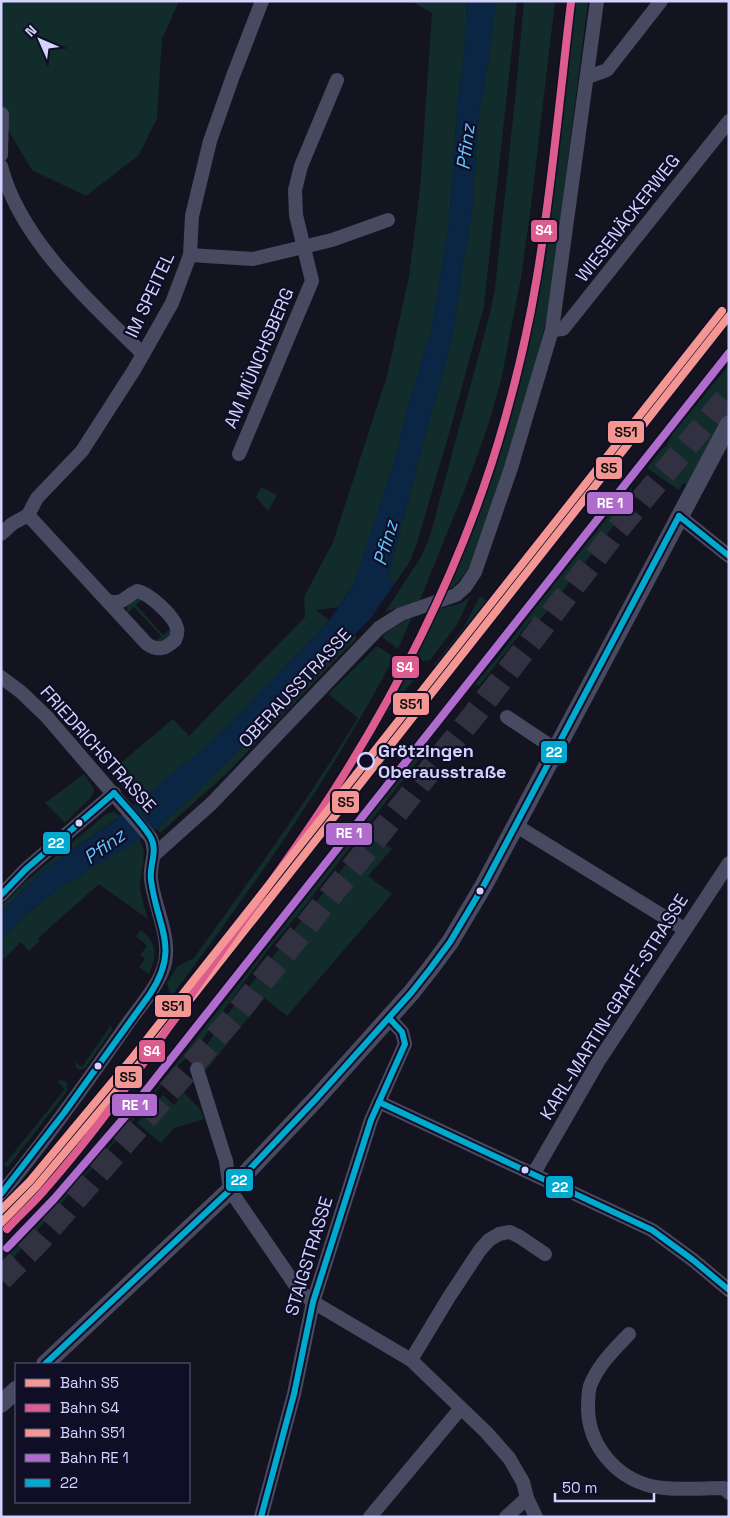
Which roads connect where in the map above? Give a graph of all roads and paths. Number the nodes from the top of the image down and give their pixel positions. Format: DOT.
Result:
graph roads {
  1 [pos="262,1"];
  2 [pos="597,1"];
  3 [pos="661,1"];
  4 [pos="588,77"];
  5 [pos="337,80"];
  6 [pos="2,114"];
  7 [pos="729,121"];
  8 [pos="1,155"];
  9 [pos="1,166"];
  10 [pos="388,220"];
  11 [pos="305,246"];
  12 [pos="190,255"];
  13 [pos="552,330"];
  14 [pos="143,354"];
  15 [pos="729,424"];
  16 [pos="239,454"];
  17 [pos="28,515"];
  18 [pos="679,516"];
  19 [pos="1,534"];
  20 [pos="729,556"];
  21 [pos="108,601"];
  22 [pos="1,677"];
  23 [pos="507,717"];
  24 [pos="555,749"];
  25 [pos="118,797"];
  26 [pos="515,825"];
  27 [pos="155,854"];
  28 [pos="729,863"];
  29 [pos="1,895"];
  30 [pos="684,929"];
  31 [pos="389,1018"];
  32 [pos="197,1068"];
  33 [pos="379,1102"];
  34 [pos="534,1173"];
  35 [pos="230,1190"];
  36 [pos="1,1194"];
  37 [pos="545,1254"];
  38 [pos="729,1290"];
  39 [pos="313,1302"];
  40 [pos="629,1334"];
  41 [pos="412,1360"];
  42 [pos="45,1363"];
  43 [pos="15,1391"];
  44 [pos="1,1404"];
  45 [pos="461,1408"];
  46 [pos="729,1493"];
  47 [pos="527,1498"];
  48 [pos="261,1517"];
  49 [pos="370,1517"];
  50 [pos="506,1517"];
  51 [pos="536,1517"];
  1 -- 12 [label="street, IM SPEITEL"];
  2 -- 4 [label="street, OBERAUSSTRASSE"];
  3 -- 4 [label="street"];
  4 -- 13 [label="street, OBERAUSSTRASSE"];
  5 -- 11 [label="street, AM MÜNCHSBERG"];
  6 -- 8 [label="street"];
  7 -- 13 [label="street, WIESENÄCKERWEG"];
  9 -- 14 [label="street"];
  10 -- 11 [label="street"];
  11 -- 12 [label="street"];
  11 -- 16 [label="street, AM MÜNCHSBERG"];
  12 -- 14 [label="street, IM SPEITEL"];
  13 -- 27 [label="street, OBERAUSSTRASSE"];
  14 -- 17 [label="street, IM SPEITEL"];
  15 -- 18 [label="street"];
  17 -- 19 [label="street, IM SPEITEL"];
  17 -- 21 [label="street"];
  18 -- 20 [label="street"];
  18 -- 24 [label="street"];
  21 -- 21 [label="street"];
  22 -- 25 [label="street, FRIEDRICHSTRASSE"];
  23 -- 24 [label="street"];
  24 -- 26 [label="street"];
  25 -- 27 [label="street, FRIEDRICHSTRASSE"];
  25 -- 29 [label="street"];
  26 -- 30 [label="street"];
  26 -- 31 [label="street"];
  27 -- 36 [label="street"];
  28 -- 30 [label="street, KARL-MARTIN-GRAFF-STRASSE"];
  30 -- 34 [label="street, KARL-MARTIN-GRAFF-STRASSE"];
  31 -- 33 [label="street, STAIGSTRASSE"];
  31 -- 35 [label="street"];
  32 -- 35 [label="street"];
  33 -- 34 [label="street"];
  33 -- 39 [label="street, STAIGSTRASSE"];
  34 -- 38 [label="street"];
  35 -- 39 [label="street"];
  35 -- 42 [label="street"];
  37 -- 41 [label="street"];
  39 -- 41 [label="street"];
  39 -- 48 [label="street, STAIGSTRASSE"];
  40 -- 46 [label="street"];
  41 -- 45 [label="street"];
  43 -- 44 [label="street"];
  45 -- 47 [label="street"];
  45 -- 49 [label="street"];
  47 -- 50 [label="street"];
  47 -- 51 [label="street"];
}
